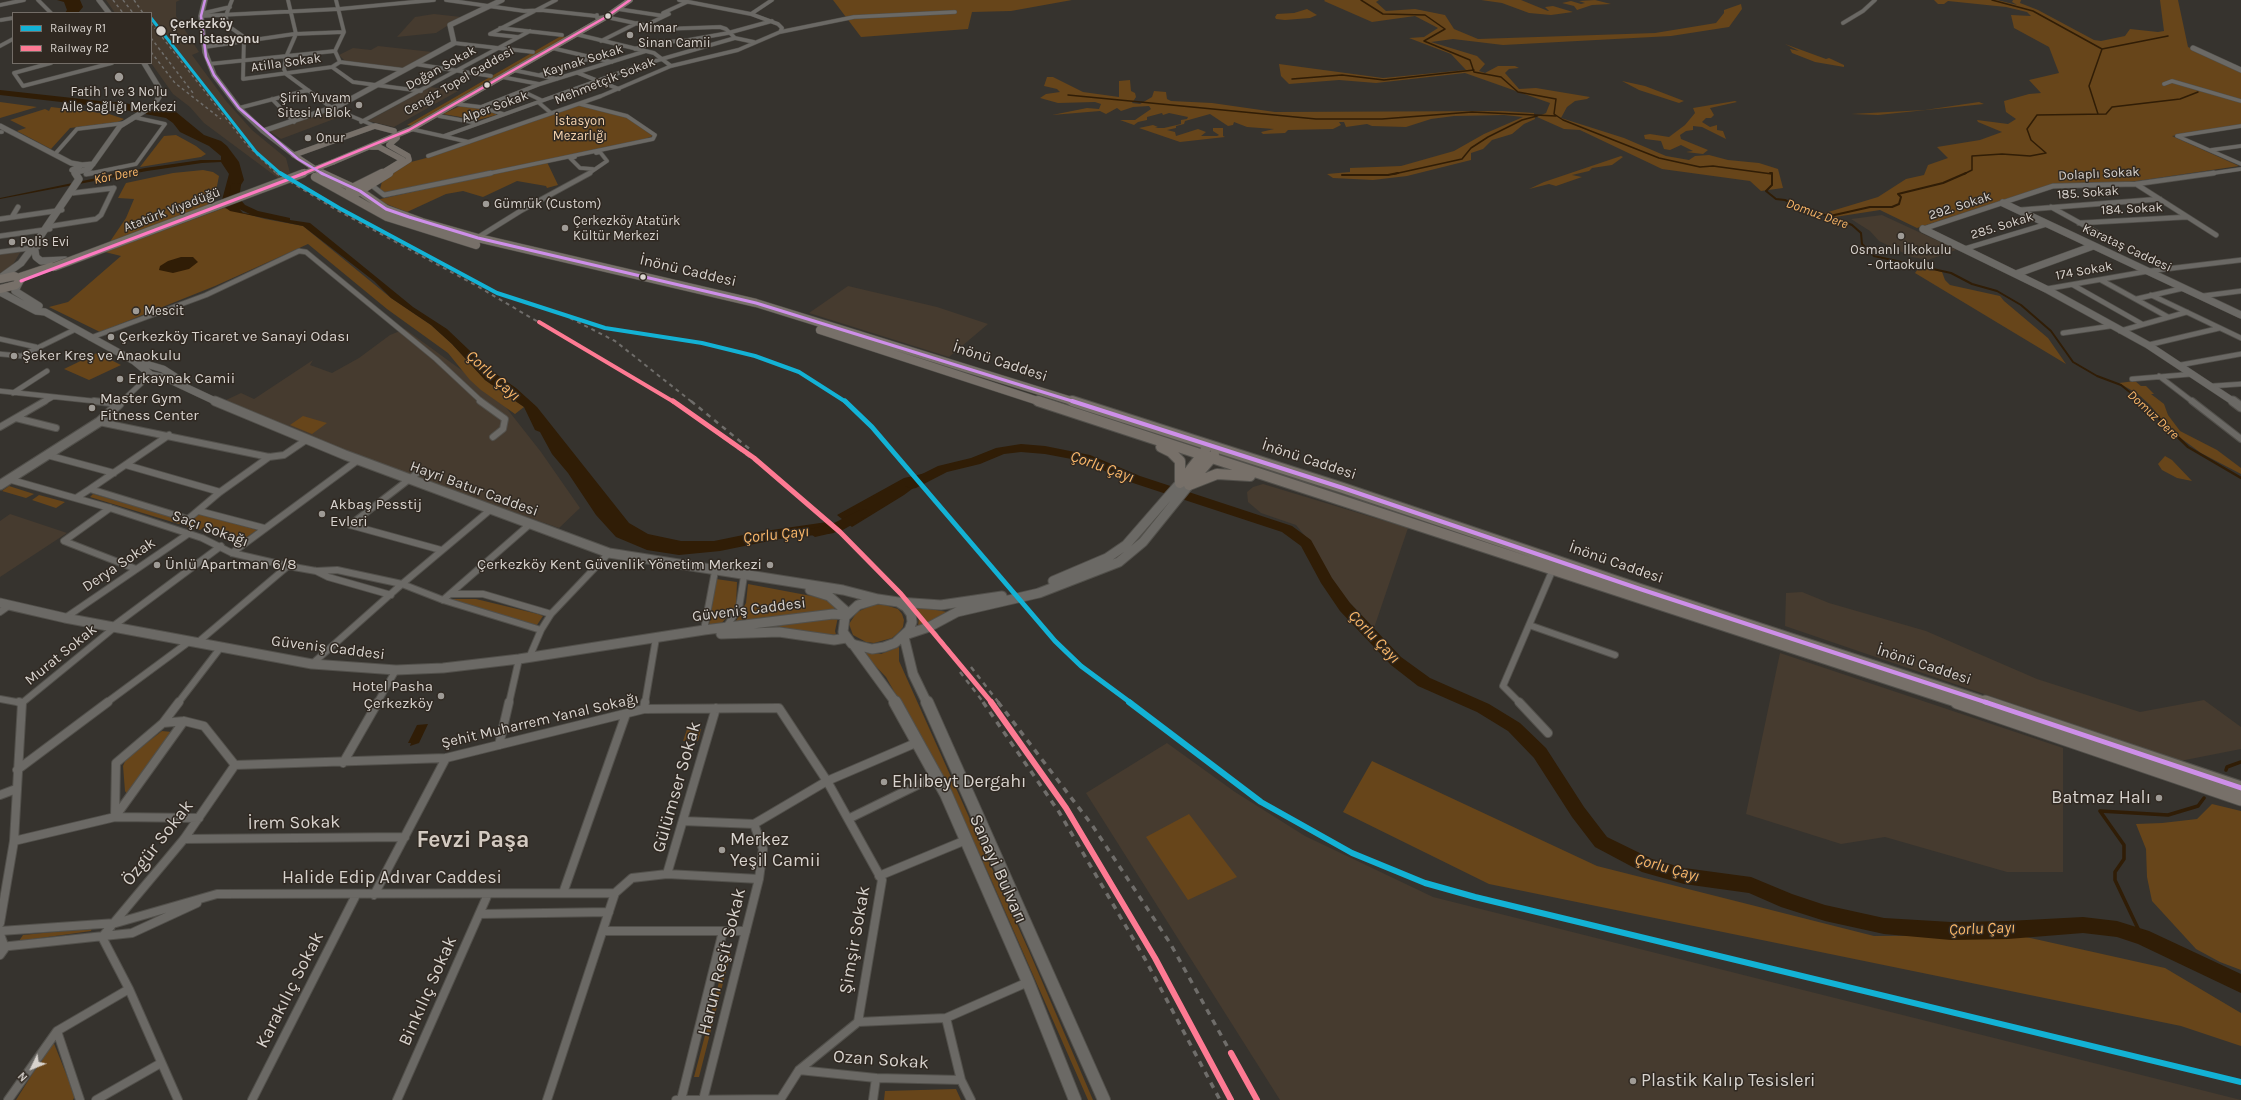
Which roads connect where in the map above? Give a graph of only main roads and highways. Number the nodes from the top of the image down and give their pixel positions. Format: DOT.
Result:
graph roads {
  1 [pos="205,0"];
  2 [pos="502,0"];
  3 [pos="619,0"];
  4 [pos="630,0"];
  5 [pos="100,1"];
  6 [pos="108,12"];
  7 [pos="2193,48"];
  8 [pos="145,64"];
  9 [pos="2241,70"];
  10 [pos="0,130"];
  11 [pos="410,130"];
  12 [pos="263,131"];
  13 [pos="394,131"];
  14 [pos="369,147"];
  15 [pos="297,157"];
  16 [pos="331,161"];
  17 [pos="86,169"];
  18 [pos="310,169"];
  19 [pos="73,171"];
  20 [pos="353,189"];
  21 [pos="360,191"];
  22 [pos="344,194"];
  23 [pos="2003,203"];
  24 [pos="1923,229"];
  25 [pos="2092,246"];
  26 [pos="35,248"];
  27 [pos="73,259"];
  28 [pos="586,267"];
  29 [pos="2016,274"];
  30 [pos="0,278"];
  31 [pos="20,278"];
  32 [pos="1,294"];
  33 [pos="45,312"];
  34 [pos="2241,315"];
  35 [pos="134,361"];
  36 [pos="163,369"];
  37 [pos="148,376"];
  38 [pos="157,376"];
  39 [pos="183,385"];
  40 [pos="119,404"];
  41 [pos="2241,408"];
  42 [pos="1132,433"];
  43 [pos="1215,446"];
  44 [pos="1206,457"];
  45 [pos="1276,480"];
  46 [pos="0,484"];
  47 [pos="1184,484"];
  48 [pos="1165,508"];
  49 [pos="768,579"];
  50 [pos="878,599"];
  51 [pos="898,602"];
  52 [pos="0,603"];
  53 [pos="847,614"];
  54 [pos="904,636"];
  55 [pos="656,638"];
  56 [pos="850,641"];
  57 [pos="2194,776"];
  58 [pos="2218,785"];
  59 [pos="2241,788"];
  60 [pos="2241,799"];
  61 [pos="1075,1100"];
  62 [pos="1104,1100"];
  1 -- 12 [label="main road"];
  2 -- 12 [label="main road"];
  3 -- 13 [label="main road, Cengiz Topel Caddesi"];
  4 -- 11 [label="main road, Cengiz Topel Caddesi"];
  5 -- 6 [label="main road"];
  7 -- 9 [label="main road"];
  8 -- 17 [label="main road"];
  10 -- 17 [label="main road"];
  10 -- 19 [label="main road"];
  11 -- 14 [label="main road, Cengiz Topel Caddesi"];
  11 -- 21 [label="main road"];
  12 -- 15 [label="main road"];
  13 -- 15 [label="main road"];
  13 -- 16 [label="main road, Cengiz Topel Caddesi"];
  14 -- 16 [label="main road, Cengiz Topel Caddesi"];
  14 -- 20 [label="main road"];
  15 -- 18 [label="main road"];
  16 -- 27 [label="main road, Atatürk Viyadüğü, bridge"];
  16 -- 31 [label="main road, Atatürk Viyadüğü, bridge"];
  17 -- 19 [label="main road"];
  17 -- 19 [label="main road"];
  17 -- 26 [label="main road"];
  18 -- 20 [label="main road"];
  18 -- 22 [label="main road, İnönü Caddesi"];
  20 -- 21 [label="main road, İnönü Caddesi"];
  20 -- 22 [label="main road"];
  21 -- 22 [label="main road"];
  21 -- 28 [label="main road, İnönü Caddesi"];
  22 -- 28 [label="main road, İnönü Caddesi"];
  23 -- 25 [label="main road, Karataş Caddesi"];
  24 -- 29 [label="main road"];
  25 -- 29 [label="main road"];
  25 -- 34 [label="main road, Karataş Caddesi"];
  26 -- 27 [label="main road"];
  26 -- 30 [label="main road"];
  26 -- 31 [label="main road"];
  27 -- 31 [label="main road, Atatürk Viyadüğü"];
  28 -- 42 [label="main road, İnönü Caddesi"];
  28 -- 43 [label="main road, İnönü Caddesi"];
  29 -- 41 [label="main road"];
  30 -- 31 [label="main road"];
  31 -- 32 [label="main road"];
  31 -- 33 [label="main road, Hayri Batur Caddesi"];
  32 -- 33 [label="main road, Hayri Batur Caddesi"];
  33 -- 35 [label="main road, Hayri Batur Caddesi"];
  35 -- 36 [label="main road, Hayri Batur Caddesi"];
  35 -- 37 [label="main road, Hayri Batur Caddesi"];
  36 -- 37 [label="main road"];
  36 -- 38 [label="main road"];
  36 -- 39 [label="main road, Hayri Batur Caddesi"];
  37 -- 38 [label="main road"];
  38 -- 39 [label="main road, Hayri Batur Caddesi"];
  39 -- 49 [label="main road, Hayri Batur Caddesi"];
  40 -- 46 [label="main road"];
  42 -- 44 [label="main road, İnönü Caddesi"];
  42 -- 47 [label="main road"];
  43 -- 44 [label="main road"];
  43 -- 57 [label="main road, İnönü Caddesi"];
  44 -- 45 [label="main road, İnönü Caddesi"];
  44 -- 47 [label="main road"];
  45 -- 47 [label="main road"];
  45 -- 57 [label="main road, İnönü Caddesi"];
  47 -- 48 [label="main road"];
  48 -- 51 [label="main road"];
  48 -- 54 [label="main road"];
  49 -- 50 [label="main road, Hayri Batur Caddesi"];
  49 -- 53 [label="main road, Hayri Batur Caddesi"];
  50 -- 51 [label="main road"];
  50 -- 53 [label="main road"];
  51 -- 54 [label="main road"];
  52 -- 55 [label="main road, Güveniş Caddesi"];
  53 -- 55 [label="main road, Güveniş Caddesi"];
  53 -- 56 [label="main road"];
  54 -- 56 [label="main road"];
  54 -- 62 [label="main road, Sanayi Bulvarı"];
  55 -- 56 [label="main road, Güveniş Caddesi"];
  56 -- 61 [label="main road, Sanayi Bulvarı"];
  57 -- 58 [label="main road, İnönü Caddesi"];
  58 -- 59 [label="main road, İnönü Caddesi"];
  58 -- 60 [label="main road, İnönü Caddesi"];
}
